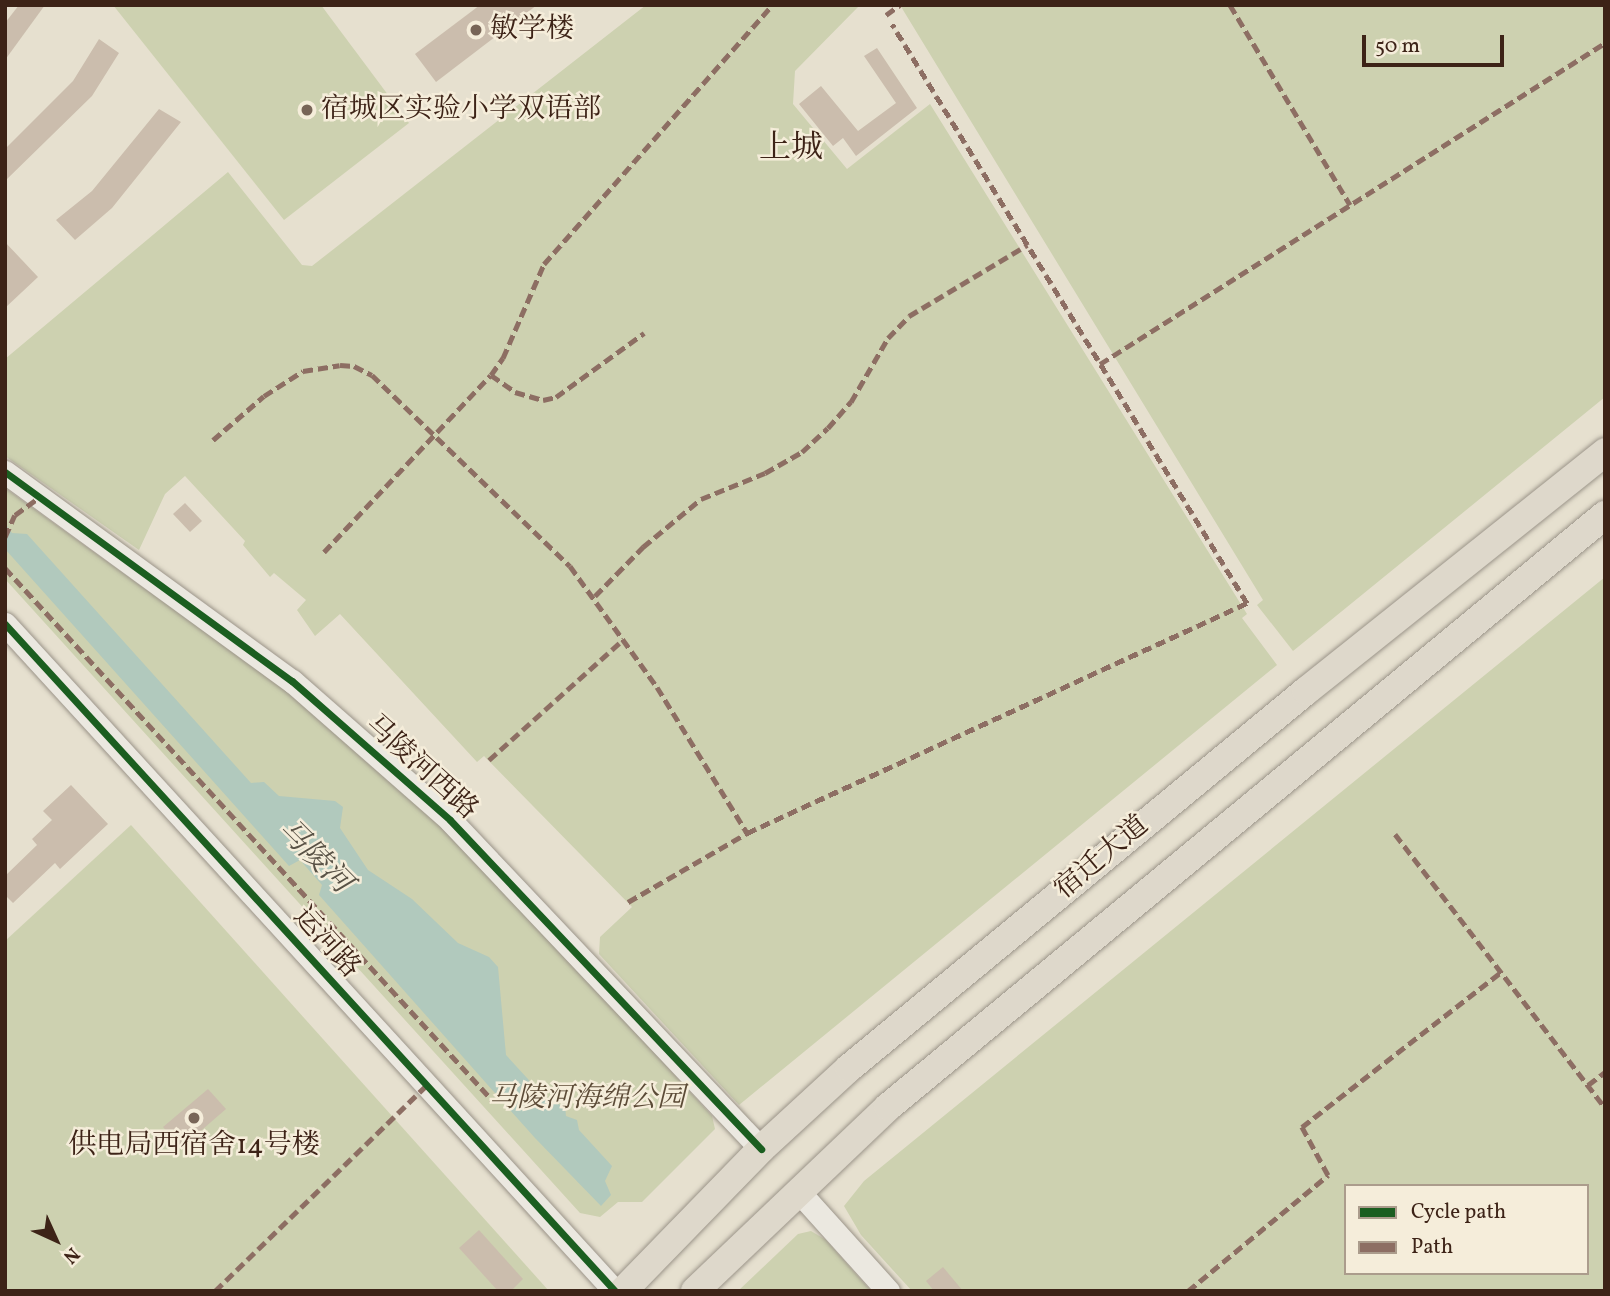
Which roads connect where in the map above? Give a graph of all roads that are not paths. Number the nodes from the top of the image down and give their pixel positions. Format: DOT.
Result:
graph roads {
  1 [pos="1605,452"];
  2 [pos="5,472"];
  3 [pos="1605,515"];
  4 [pos="5,624"];
  5 [pos="761,1149"];
  6 [pos="799,1192"];
  7 [pos="615,1291"];
  8 [pos="623,1291"];
  9 [pos="695,1291"];
  10 [pos="888,1291"];
  1 -- 5 [label="main road, 宿迁大道"];
  2 -- 5 [label="street, 马陵河西路"];
  3 -- 6 [label="main road, 宿迁大道"];
  4 -- 7 [label="street, 运河路"];
  5 -- 8 [label="main road, 宿迁大道"];
  6 -- 9 [label="main road, 宿迁大道"];
  6 -- 10 [label="street"];
}
